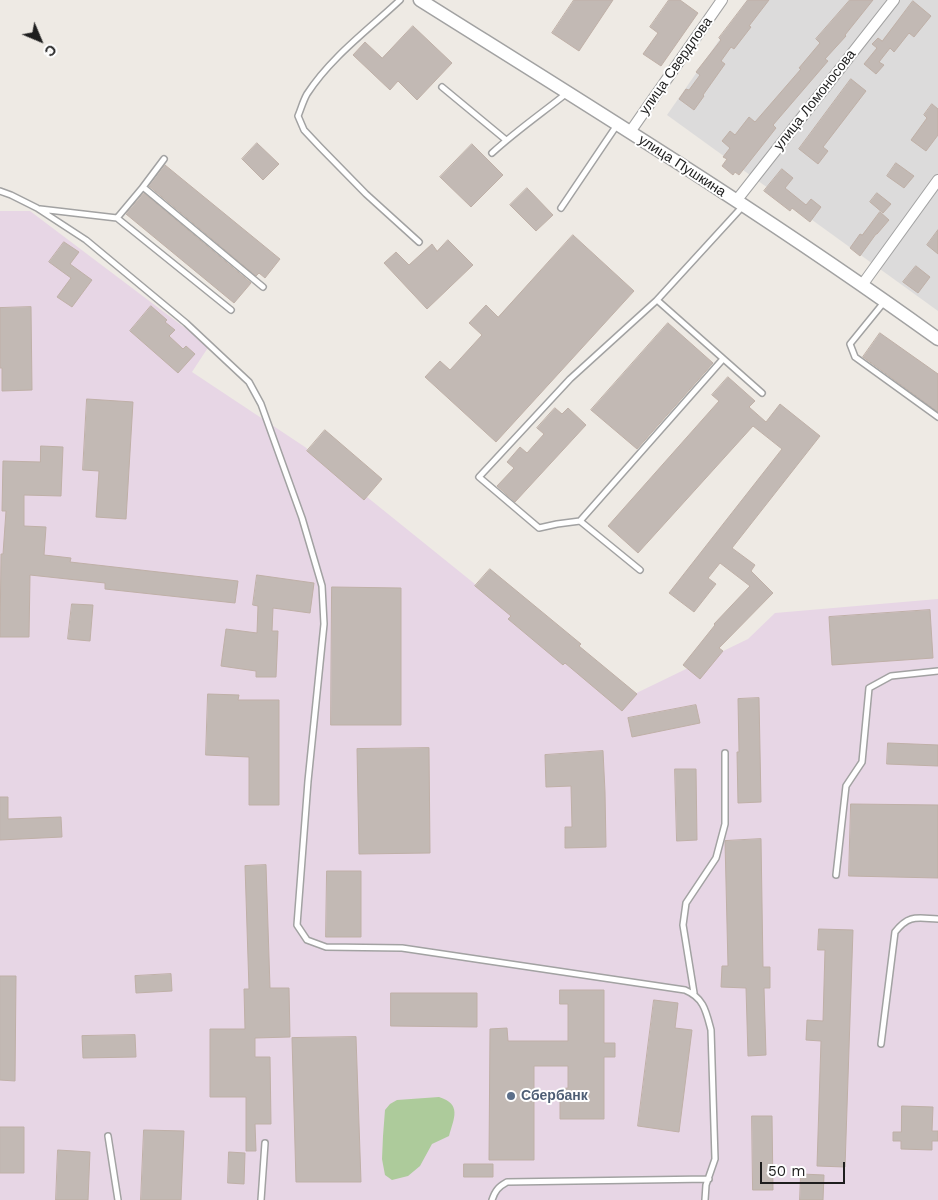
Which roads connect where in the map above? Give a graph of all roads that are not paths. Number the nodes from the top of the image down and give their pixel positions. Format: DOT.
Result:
graph roads {
  1 [pos="400,0"];
  2 [pos="420,0"];
  3 [pos="722,0"];
  4 [pos="894,0"];
  5 [pos="442,87"];
  6 [pos="568,93"];
  7 [pos="618,124"];
  8 [pos="630,132"];
  9 [pos="506,140"];
  10 [pos="492,153"];
  11 [pos="164,159"];
  12 [pos="938,180"];
  13 [pos="143,187"];
  14 [pos="0,191"];
  15 [pos="739,203"];
  16 [pos="37,208"];
  17 [pos="561,208"];
  18 [pos="117,218"];
  19 [pos="419,242"];
  20 [pos="862,285"];
  21 [pos="263,287"];
  22 [pos="657,300"];
  23 [pos="885,301"];
  24 [pos="231,310"];
  25 [pos="938,339"];
  26 [pos="723,359"];
  27 [pos="762,393"];
  28 [pos="938,417"];
  29 [pos="580,521"];
  30 [pos="640,570"];
  31 [pos="938,671"];
  32 [pos="725,753"];
  33 [pos="836,875"];
  34 [pos="938,919"];
  35 [pos="694,994"];
  36 [pos="881,1044"];
  37 [pos="108,1136"];
  38 [pos="265,1143"];
  39 [pos="709,1178"];
  40 [pos="118,1200"];
  41 [pos="260,1200"];
  42 [pos="492,1200"];
  43 [pos="705,1200"];
  1 -- 19 [label="lane"];
  2 -- 6 [label="street, улица Пушкина"];
  3 -- 8 [label="street, улица Свердлова"];
  4 -- 15 [label="street, улица Ломоносова"];
  5 -- 9 [label="lane"];
  6 -- 7 [label="street, улица Пушкина"];
  6 -- 9 [label="lane"];
  7 -- 8 [label="street, улица Пушкина"];
  7 -- 17 [label="lane"];
  8 -- 15 [label="street, улица Пушкина"];
  9 -- 10 [label="lane"];
  11 -- 13 [label="lane"];
  12 -- 20 [label="street"];
  13 -- 18 [label="lane"];
  13 -- 21 [label="lane"];
  14 -- 16 [label="lane"];
  15 -- 20 [label="street, улица Пушкина"];
  15 -- 22 [label="lane"];
  16 -- 18 [label="lane"];
  16 -- 35 [label="lane"];
  18 -- 24 [label="lane"];
  20 -- 23 [label="street, улица Пушкина"];
  22 -- 26 [label="lane"];
  22 -- 29 [label="lane"];
  23 -- 25 [label="street, улица Пушкина"];
  23 -- 28 [label="lane"];
  26 -- 27 [label="lane"];
  26 -- 29 [label="lane"];
  29 -- 30 [label="lane"];
  31 -- 33 [label="lane"];
  32 -- 35 [label="lane"];
  34 -- 36 [label="lane"];
  35 -- 39 [label="lane"];
  37 -- 40 [label="lane"];
  38 -- 41 [label="lane"];
  39 -- 42 [label="lane"];
  39 -- 43 [label="lane"];
}
